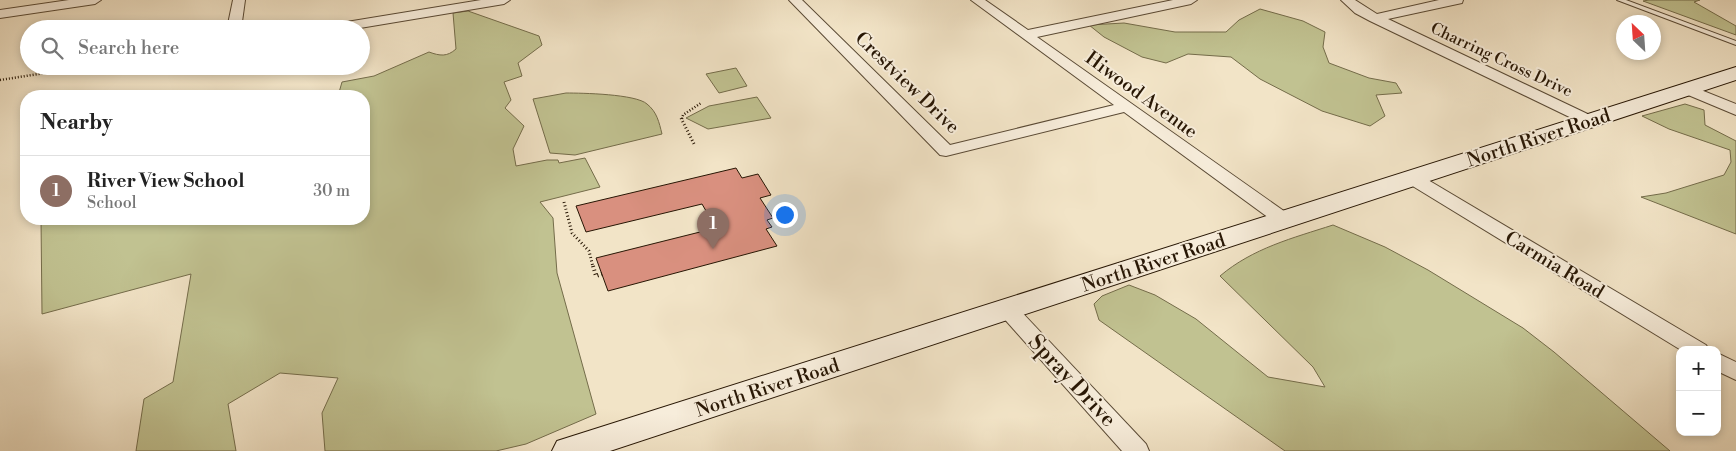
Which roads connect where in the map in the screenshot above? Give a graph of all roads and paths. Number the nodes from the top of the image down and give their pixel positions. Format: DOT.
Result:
graph roads {
  1 [pos="95,0"];
  2 [pos="239,0"];
  3 [pos="504,0"];
  4 [pos="795,0"];
  5 [pos="978,0"];
  6 [pos="1191,0"];
  7 [pos="1347,0"];
  8 [pos="1457,0"];
  9 [pos="1620,0"];
  10 [pos="0,14"];
  11 [pos="1375,18"];
  12 [pos="236,20"];
  13 [pos="370,22"];
  14 [pos="1026,34"];
  15 [pos="1736,43"];
  16 [pos="1736,73"];
  17 [pos="32,75"];
  18 [pos="0,80"];
  19 [pos="1686,90"];
  20 [pos="701,103"];
  21 [pos="1126,107"];
  22 [pos="1736,110"];
  23 [pos="1590,120"];
  24 [pos="695,146"];
  25 [pos="1412,178"];
  26 [pos="564,202"];
  27 [pos="1284,220"];
  28 [pos="602,274"];
  29 [pos="1007,309"];
  30 [pos="1691,346"];
  31 [pos="1721,363"];
  32 [pos="1736,372"];
  33 [pos="569,451"];
  34 [pos="1137,451"];
  1 -- 10 [label="street"];
  2 -- 12 [label="street"];
  3 -- 13 [label="street"];
  4 -- 21 [label="street, Crestview Drive"];
  5 -- 14 [label="street, Hiwood Avenue"];
  6 -- 14 [label="street"];
  7 -- 11 [label="street, Charring Cross Drive"];
  8 -- 11 [label="street"];
  9 -- 15 [label="lane"];
  11 -- 23 [label="street, Charring Cross Drive"];
  14 -- 21 [label="street, Hiwood Avenue"];
  16 -- 19 [label="street, North River Road"];
  17 -- 18 [label="path"];
  19 -- 22 [label="street"];
  19 -- 23 [label="street, North River Road"];
  20 -- 24 [label="path"];
  21 -- 27 [label="street, Hiwood Avenue"];
  23 -- 25 [label="street, North River Road"];
  25 -- 27 [label="street, North River Road"];
  25 -- 30 [label="street, Carmia Road"];
  26 -- 28 [label="path"];
  27 -- 29 [label="street, North River Road"];
  29 -- 33 [label="street, North River Road"];
  29 -- 34 [label="street, Spray Drive"];
  31 -- 32 [label="street"];
}
